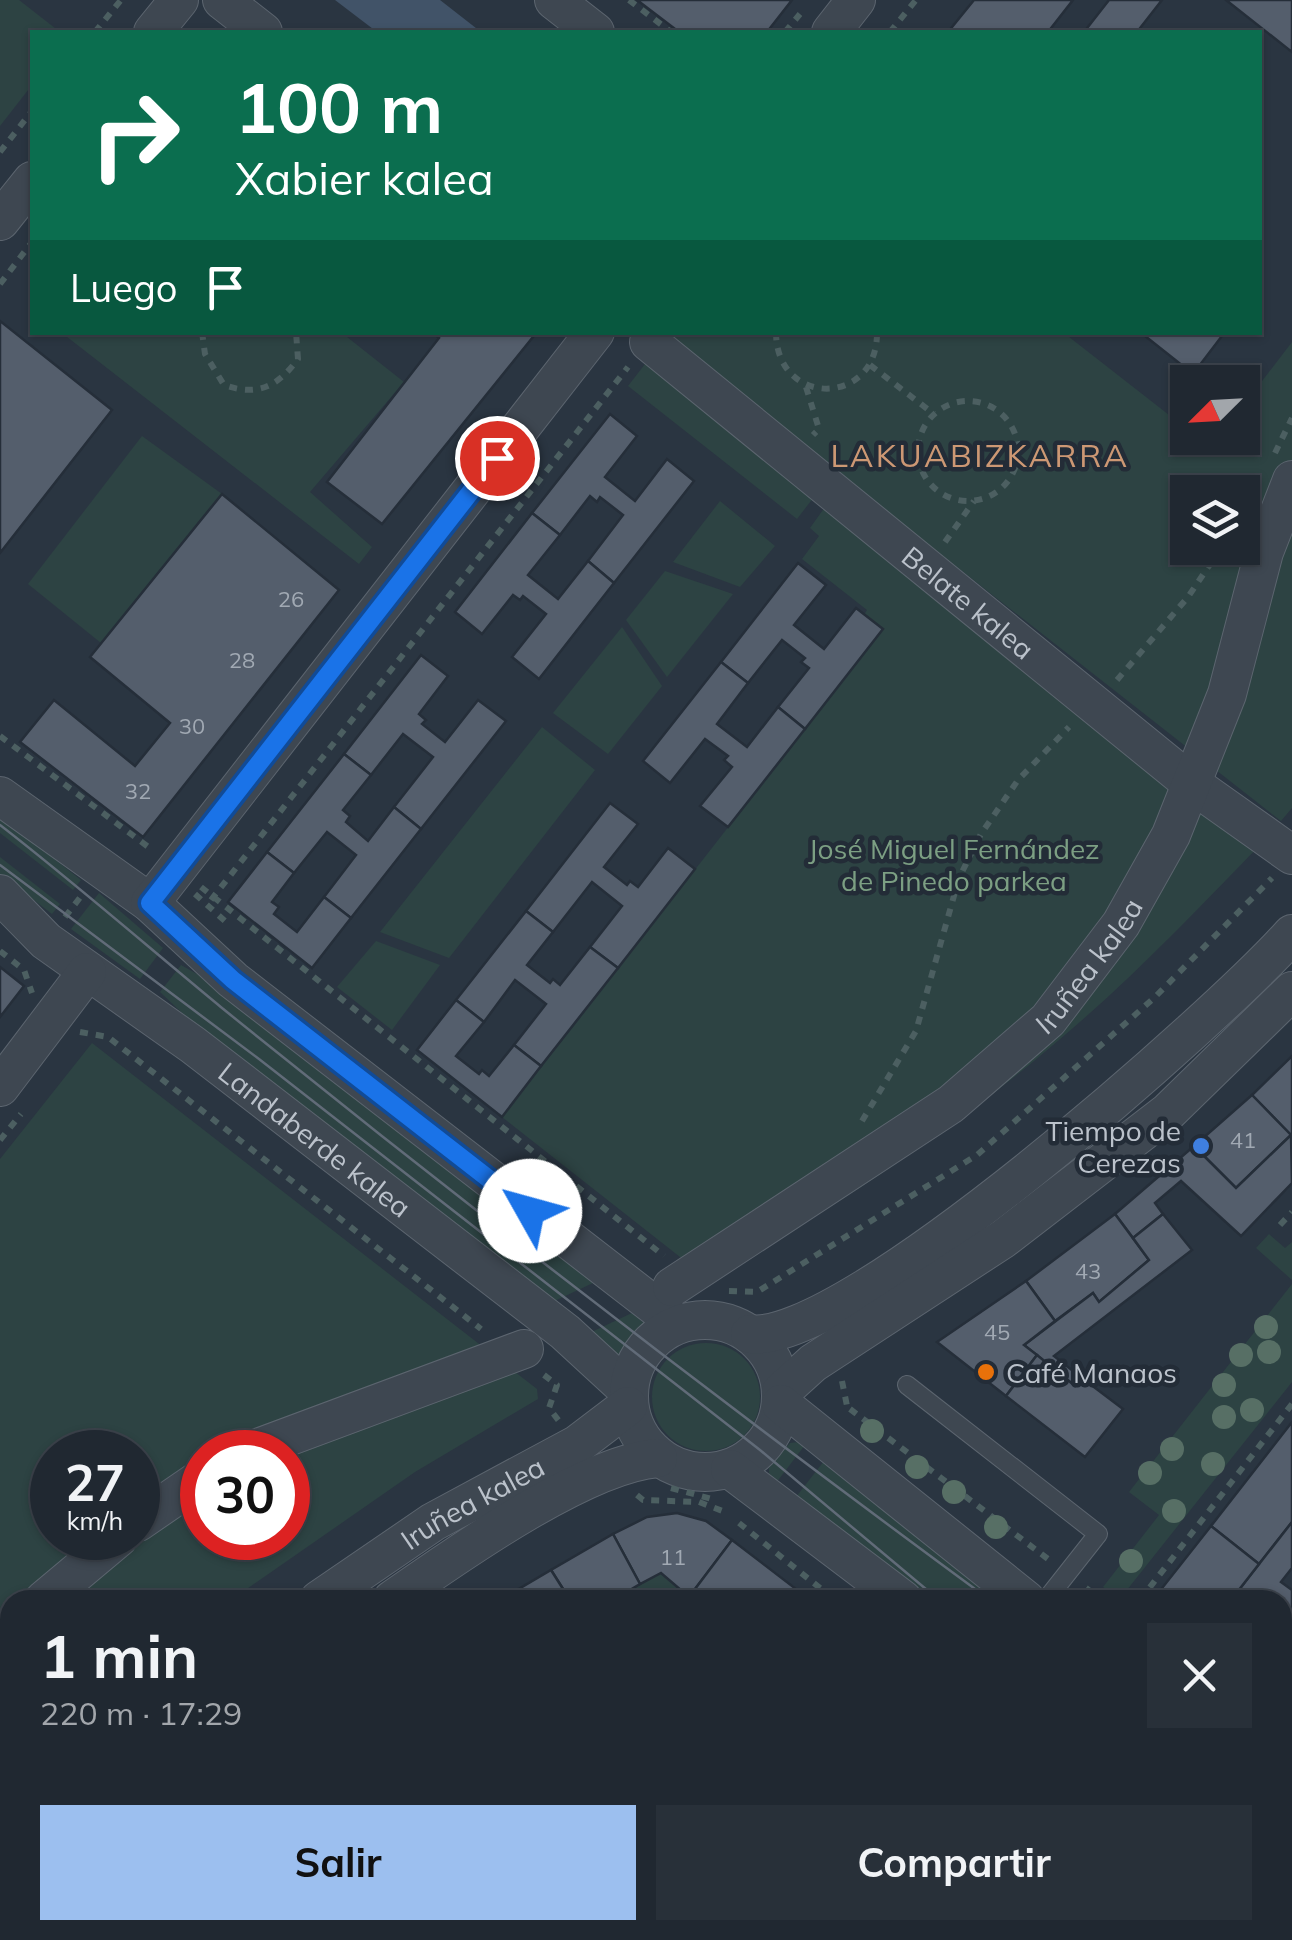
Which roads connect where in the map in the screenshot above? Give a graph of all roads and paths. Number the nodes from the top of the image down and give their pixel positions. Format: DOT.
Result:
graph roads {
  1 [pos="121,0"];
  2 [pos="179,0"];
  3 [pos="222,0"];
  4 [pos="554,0"];
  5 [pos="628,0"];
  6 [pos="856,0"];
  7 [pos="916,0"];
  8 [pos="97,30"];
  9 [pos="155,30"];
  10 [pos="260,30"];
  11 [pos="592,30"];
  12 [pos="667,30"];
  13 [pos="832,30"];
  14 [pos="892,30"];
  15 [pos="30,114"];
  16 [pos="0,152"];
  17 [pos="30,183"];
  18 [pos="0,220"];
  19 [pos="30,245"];
  20 [pos="0,284"];
  21 [pos="202,335"];
  22 [pos="296,335"];
  23 [pos="593,335"];
  24 [pos="777,335"];
  25 [pos="876,335"];
  26 [pos="650,342"];
  27 [pos="870,365"];
  28 [pos="934,414"];
  29 [pos="1292,480"];
  30 [pos="974,501"];
  31 [pos="1210,565"];
  32 [pos="927,568"];
  33 [pos="1095,705"];
  34 [pos="0,736"];
  35 [pos="1192,784"];
  36 [pos="0,796"];
  37 [pos="1285,863"];
  38 [pos="104,867"];
  39 [pos="0,894"];
  40 [pos="213,897"];
  41 [pos="150,903"];
  42 [pos="186,934"];
  43 [pos="1292,934"];
  44 [pos="0,951"];
  45 [pos="29,957"];
  46 [pos="87,972"];
  47 [pos="1292,991"];
  48 [pos="60,1010"];
  49 [pos="108,1037"];
  50 [pos="0,1087"];
  51 [pos="852,1134"];
  52 [pos="1292,1212"];
  53 [pos="1280,1225"];
  54 [pos="676,1278"];
  55 [pos="619,1280"];
  56 [pos="750,1334"];
  57 [pos="519,1351"];
  58 [pos="572,1383"];
  59 [pos="846,1385"];
  60 [pos="908,1385"];
  61 [pos="628,1398"];
  62 [pos="781,1398"];
  63 [pos="1292,1404"];
  64 [pos="550,1408"];
  65 [pos="850,1409"];
  66 [pos="307,1430"];
  67 [pos="826,1443"];
  68 [pos="643,1459"];
  69 [pos="730,1469"];
  70 [pos="643,1500"];
  71 [pos="761,1535"];
  72 [pos="92,1560"];
  73 [pos="1068,1573"];
  74 [pos="56,1590"];
  75 [pos="335,1590"];
  76 [pos="407,1590"];
  77 [pos="824,1590"];
  78 [pos="837,1590"];
  79 [pos="890,1590"];
  80 [pos="1013,1590"];
  81 [pos="1054,1590"];
  82 [pos="1089,1590"];
  83 [pos="1148,1590"];
  1 -- 8 [label="path"];
  2 -- 9 [label="street"];
  3 -- 10 [label="street"];
  4 -- 11 [label="street"];
  5 -- 12 [label="path"];
  6 -- 13 [label="street"];
  7 -- 14 [label="path"];
  15 -- 16 [label="path"];
  17 -- 18 [label="street"];
  19 -- 20 [label="path"];
  21 -- 22 [label="path"];
  23 -- 41 [label="street"];
  24 -- 27 [label="path"];
  25 -- 27 [label="path"];
  26 -- 32 [label="street, Belate kalea"];
  26 -- 40 [label="path"];
  27 -- 28 [label="path"];
  28 -- 30 [label="path"];
  28 -- 30 [label="path"];
  29 -- 35 [label="street, Iruñea kalea"];
  30 -- 32 [label="path"];
  31 -- 33 [label="path"];
  32 -- 33 [label="street, Belate kalea"];
  33 -- 35 [label="street, Belate kalea"];
  33 -- 51 [label="path"];
  34 -- 38 [label="path"];
  35 -- 37 [label="street, Belate kalea"];
  35 -- 54 [label="street, Iruñea kalea"];
  36 -- 38 [label="street"];
  37 -- 54 [label="path"];
  38 -- 41 [label="street"];
  38 -- 45 [label="path"];
  39 -- 45 [label="street, Landaberde kalea"];
  40 -- 42 [label="path"];
  40 -- 54 [label="path"];
  41 -- 42 [label="street"];
  42 -- 55 [label="street"];
  43 -- 56 [label="street"];
  44 -- 45 [label="path"];
  45 -- 46 [label="street, Landaberde kalea"];
  45 -- 48 [label="path"];
  45 -- 48 [label="path"];
  46 -- 48 [label="street"];
  46 -- 61 [label="street, Landaberde kalea"];
  47 -- 62 [label="street"];
  48 -- 49 [label="path"];
  48 -- 49 [label="path"];
  48 -- 50 [label="street"];
  49 -- 57 [label="path"];
  52 -- 53 [label="path"];
  54 -- 55 [label="street"];
  54 -- 55 [label="path"];
  54 -- 56 [label="street"];
  54 -- 61 [label="street, Iruñea kalea"];
  56 -- 62 [label="street"];
  57 -- 58 [label="path"];
  57 -- 64 [label="path"];
  57 -- 66 [label="street"];
  59 -- 65 [label="path"];
  60 -- 73 [label="lane"];
  61 -- 68 [label="street, Landaberde kalea"];
  61 -- 75 [label="street, Iruñea kalea"];
  62 -- 67 [label="street"];
  62 -- 69 [label="street"];
  63 -- 83 [label="path"];
  65 -- 67 [label="path"];
  65 -- 73 [label="path"];
  67 -- 80 [label="street"];
  68 -- 69 [label="street"];
  68 -- 71 [label="path"];
  68 -- 76 [label="street, Iruñea kalea"];
  69 -- 79 [label="street"];
  70 -- 71 [label="path"];
  71 -- 77 [label="path"];
  71 -- 78 [label="path"];
  72 -- 74 [label="street"];
  73 -- 81 [label="lane"];
  73 -- 82 [label="path"];
}
